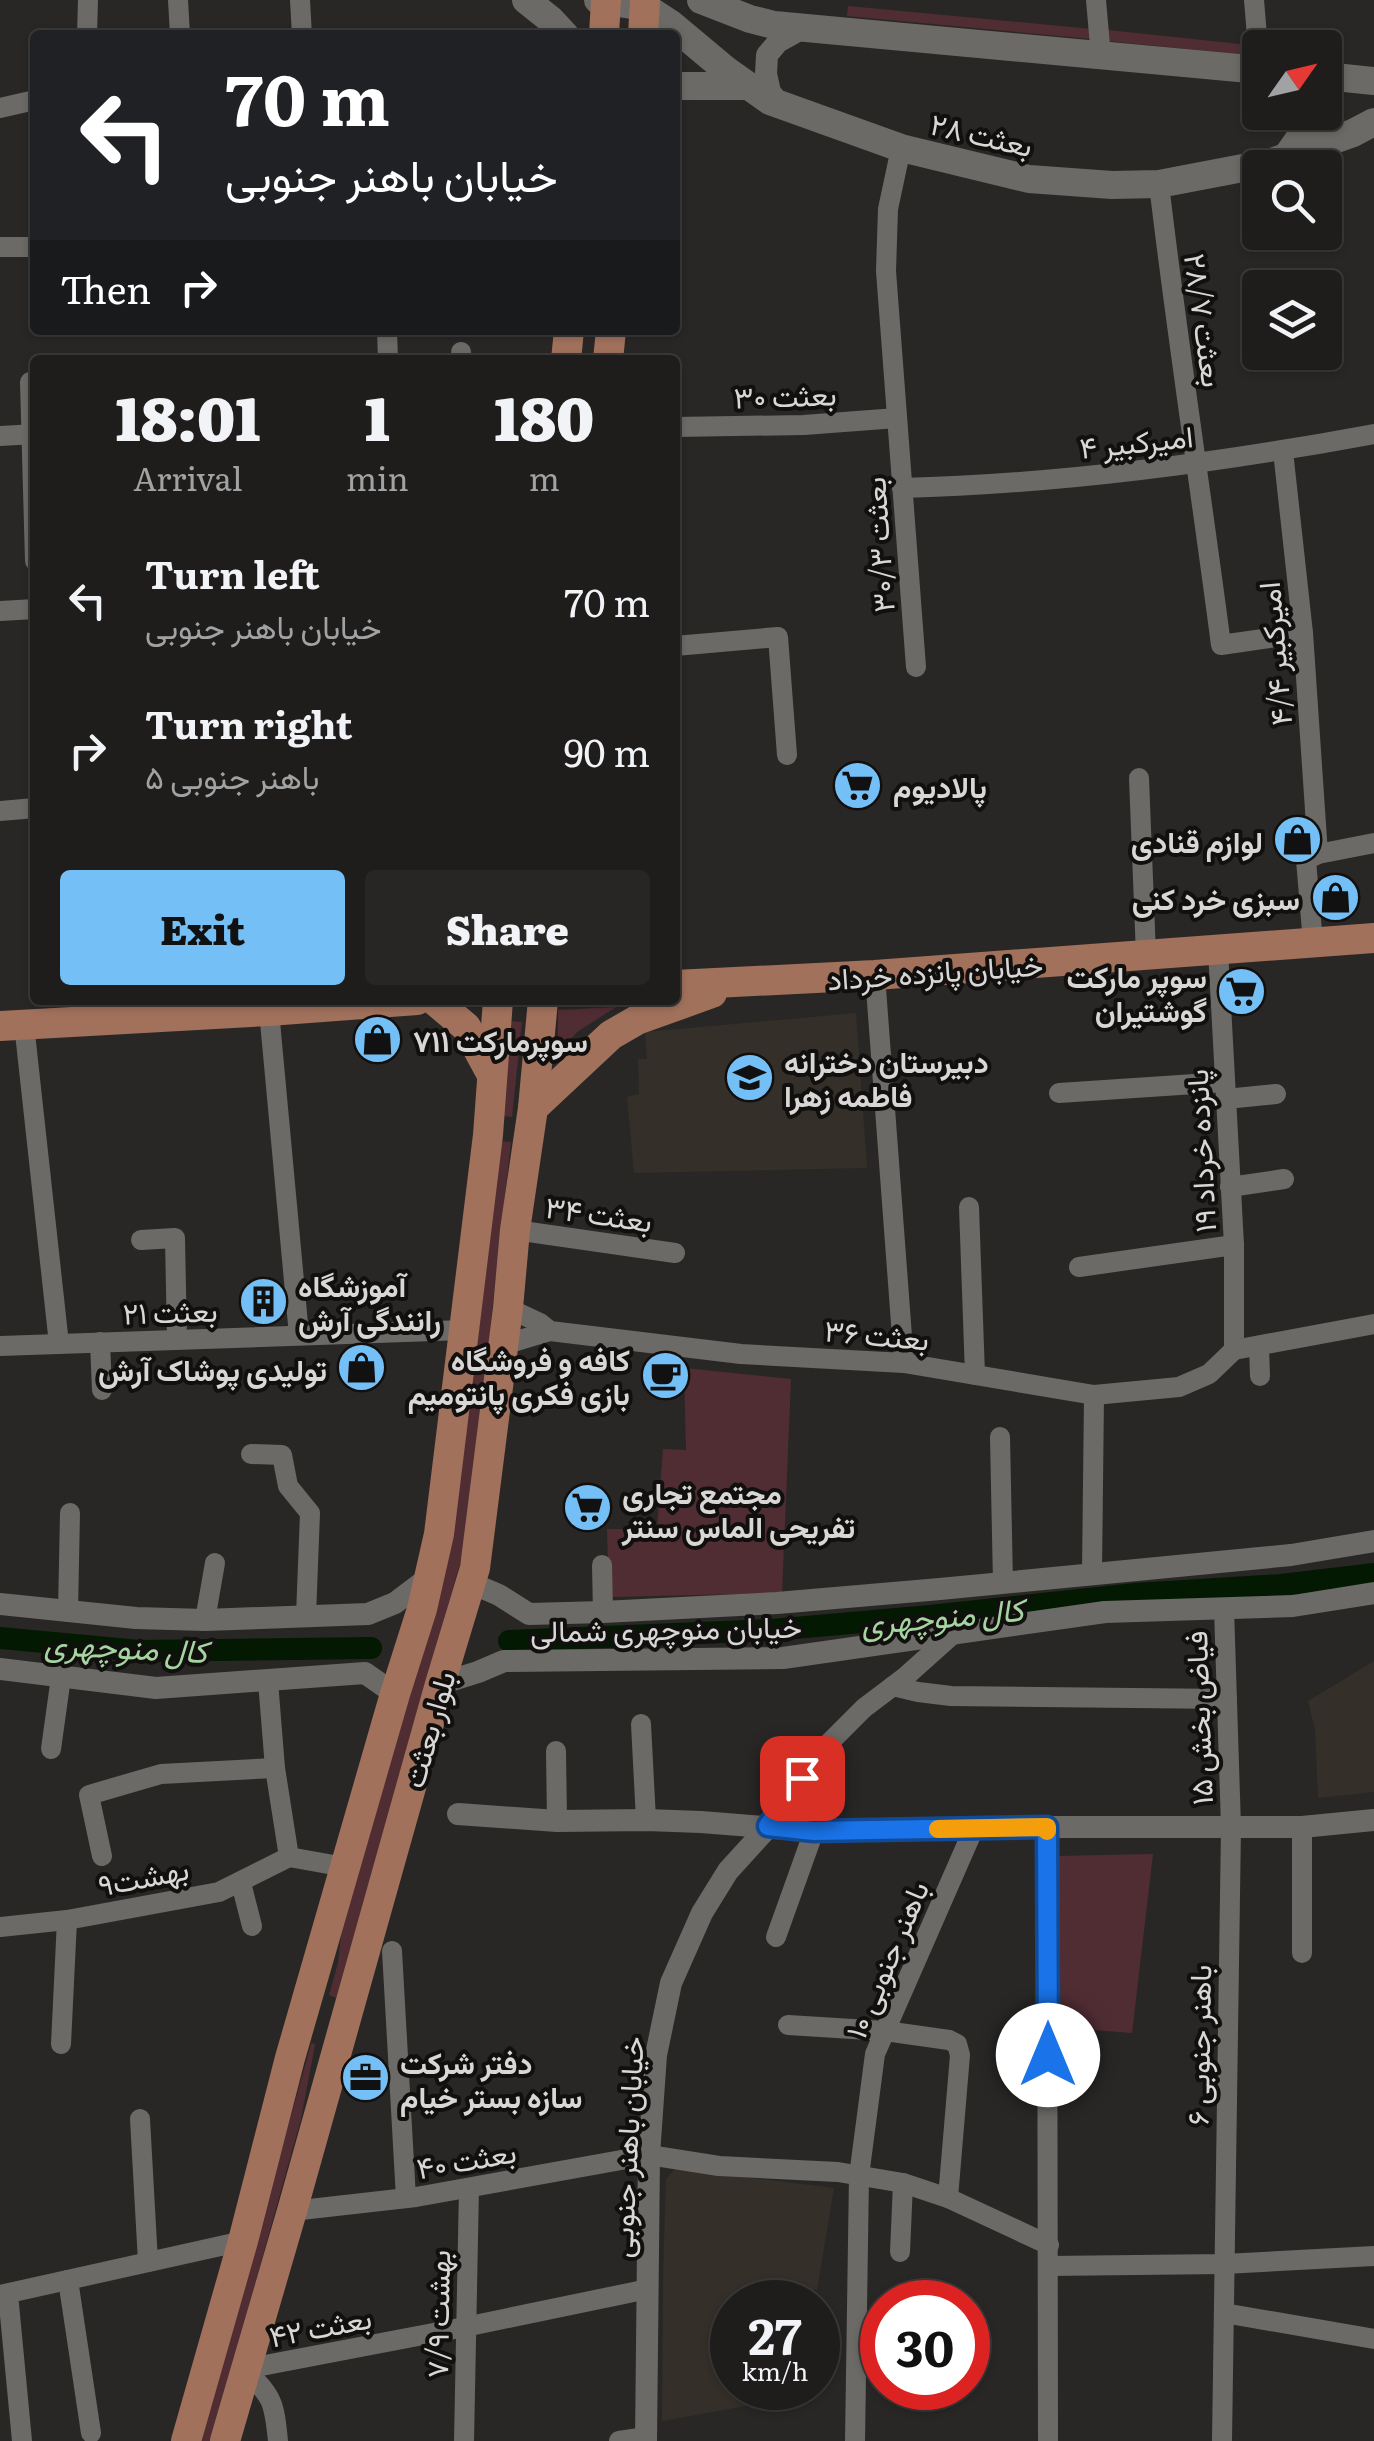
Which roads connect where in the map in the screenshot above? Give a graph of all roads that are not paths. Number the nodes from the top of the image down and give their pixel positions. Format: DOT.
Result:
graph roads {
  1 [pos="88,0"];
  2 [pos="178,0"];
  3 [pos="300,0"];
  4 [pos="526,0"];
  5 [pos="598,0"];
  6 [pos="606,0"];
  7 [pos="701,0"];
  8 [pos="1254,0"];
  9 [pos="1097,10"];
  10 [pos="644,14"];
  11 [pos="803,28"];
  12 [pos="87,30"];
  13 [pos="180,30"];
  14 [pos="302,30"];
  15 [pos="560,30"];
  16 [pos="604,30"];
  17 [pos="678,30"];
  18 [pos="1257,30"];
  19 [pos="680,31"];
  20 [pos="1101,56"];
  21 [pos="1242,68"];
  22 [pos="1342,78"];
  23 [pos="1374,81"];
  24 [pos="680,86"];
  25 [pos="747,86"];
  26 [pos="30,101"];
  27 [pos="780,104"];
  28 [pos="0,108"];
  29 [pos="1374,122"];
  30 [pos="901,148"];
  31 [pos="1305,150"];
  32 [pos="1242,167"];
  33 [pos="1159,184"];
  34 [pos="0,247"];
  35 [pos="30,247"];
  36 [pos="897,418"];
  37 [pos="680,427"];
  38 [pos="30,434"];
  39 [pos="1374,434"];
  40 [pos="0,436"];
  41 [pos="1284,451"];
  42 [pos="1198,464"];
  43 [pos="902,488"];
  44 [pos="30,610"];
  45 [pos="0,611"];
  46 [pos="1302,633"];
  47 [pos="680,646"];
  48 [pos="916,667"];
  49 [pos="787,755"];
  50 [pos="1140,778"];
  51 [pos="30,808"];
  52 [pos="0,811"];
  53 [pos="1374,842"];
  54 [pos="1318,854"];
  55 [pos="1374,938"];
  56 [pos="1313,942"];
  57 [pos="1218,950"];
  58 [pos="1146,955"];
  59 [pos="875,975"];
  60 [pos="680,978"];
  61 [pos="734,982"];
  62 [pos="680,985"];
  63 [pos="680,1003"];
  64 [pos="440,1005"];
  65 [pos="498,1005"];
  66 [pos="542,1005"];
  67 [pos="675,1005"];
  68 [pos="269,1006"];
  69 [pos="60,1011"];
  70 [pos="12,1025"];
  71 [pos="492,1074"];
  72 [pos="1225,1090"];
  73 [pos="1059,1093"];
  74 [pos="1276,1094"];
  75 [pos="534,1108"];
  76 [pos="488,1135"];
  77 [pos="529,1140"];
  78 [pos="1284,1179"];
  79 [pos="1230,1186"];
  80 [pos="969,1207"];
  81 [pos="515,1230"];
  82 [pos="141,1240"];
  83 [pos="1234,1245"];
  84 [pos="675,1253"];
  85 [pos="1079,1267"];
  86 [pos="508,1308"];
  87 [pos="1374,1324"];
  88 [pos="463,1330"];
  89 [pos="550,1331"];
  90 [pos="299,1335"];
  91 [pos="177,1340"];
  92 [pos="100,1342"];
  93 [pos="59,1344"];
  94 [pos="0,1346"];
  95 [pos="503,1346"];
  96 [pos="1259,1346"];
  97 [pos="1234,1350"];
  98 [pos="904,1362"];
  99 [pos="974,1374"];
  100 [pos="1260,1376"];
  101 [pos="102,1390"];
  102 [pos="1094,1395"];
  103 [pos="1000,1436"];
  104 [pos="251,1454"];
  105 [pos="70,1513"];
  106 [pos="1374,1541"];
  107 [pos="215,1563"];
  108 [pos="602,1565"];
  109 [pos="1092,1573"];
  110 [pos="428,1578"];
  111 [pos="471,1583"];
  112 [pos="1003,1583"];
  113 [pos="1374,1593"];
  114 [pos="0,1604"];
  115 [pos="1224,1608"];
  116 [pos="68,1612"];
  117 [pos="603,1612"];
  118 [pos="306,1616"];
  119 [pos="205,1620"];
  120 [pos="952,1635"];
  121 [pos="0,1669"];
  122 [pos="61,1677"];
  123 [pos="268,1681"];
  124 [pos="440,1684"];
  125 [pos="893,1686"];
  126 [pos="395,1694"];
  127 [pos="1227,1698"];
  128 [pos="641,1724"];
  129 [pos="51,1749"];
  130 [pos="556,1750"];
  131 [pos="275,1768"];
  132 [pos="458,1814"];
  133 [pos="646,1820"];
  134 [pos="1374,1820"];
  135 [pos="557,1821"];
  136 [pos="768,1826"];
  137 [pos="1302,1826"];
  138 [pos="1047,1827"];
  139 [pos="974,1828"];
  140 [pos="1230,1828"];
  141 [pos="814,1831"];
  142 [pos="102,1856"];
  143 [pos="289,1856"];
  144 [pos="345,1867"];
  145 [pos="241,1882"];
  146 [pos="67,1920"];
  147 [pos="252,1926"];
  148 [pos="0,1927"];
  149 [pos="776,1936"];
  150 [pos="392,1951"];
  151 [pos="1302,1953"];
  152 [pos="302,2015"];
  153 [pos="788,2025"];
  154 [pos="343,2027"];
  155 [pos="886,2031"];
  156 [pos="61,2044"];
  157 [pos="140,2119"];
  158 [pos="649,2155"];
  159 [pos="859,2176"];
  160 [pos="902,2183"];
  161 [pos="470,2188"];
  162 [pos="406,2198"];
  163 [pos="948,2198"];
  164 [pos="292,2211"];
  165 [pos="243,2241"];
  166 [pos="900,2252"];
  167 [pos="1048,2256"];
  168 [pos="1374,2256"];
  169 [pos="148,2262"];
  170 [pos="1224,2264"];
  171 [pos="68,2280"];
  172 [pos="648,2288"];
  173 [pos="4,2294"];
  174 [pos="1224,2314"];
  175 [pos="465,2327"];
  176 [pos="1374,2340"];
  177 [pos="244,2369"];
  178 [pos="91,2433"];
  179 [pos="21,2434"];
  180 [pos="646,2439"];
  181 [pos="186,2441"];
  182 [pos="225,2441"];
  183 [pos="278,2441"];
  184 [pos="464,2441"];
  185 [pos="618,2441"];
  186 [pos="856,2441"];
  187 [pos="1048,2441"];
  188 [pos="1222,2441"];
  1 -- 12 [label="street"];
  2 -- 13 [label="street"];
  3 -- 14 [label="street"];
  4 -- 15 [label="main road"];
  5 -- 6 [label="main road, بعثت ۲۸"];
  6 -- 10 [label="main road, بعثت ۲۸"];
  6 -- 16 [label="main road"];
  7 -- 11 [label="main road"];
  8 -- 18 [label="street"];
  9 -- 20 [label="street"];
  10 -- 17 [label="main road, بعثت ۲۸"];
  11 -- 20 [label="main road"];
  11 -- 27 [label="street"];
  19 -- 25 [label="main road, بعثت ۲۸"];
  20 -- 21 [label="main road"];
  22 -- 23 [label="main road"];
  24 -- 25 [label="main road"];
  25 -- 27 [label="main road, بعثت ۲۸"];
  26 -- 28 [label="street"];
  27 -- 30 [label="main road, بعثت ۲۸"];
  29 -- 31 [label="main road, بعثت ۲۸"];
  30 -- 33 [label="main road, بعثت ۲۸"];
  30 -- 36 [label="street, بعثت ۳۰/۳"];
  32 -- 33 [label="main road, بعثت ۲۸"];
  33 -- 42 [label="street, بعثت ۲۸/۷"];
  34 -- 35 [label="street"];
  36 -- 37 [label="street, بعثت ۳۰"];
  36 -- 43 [label="street, بعثت ۳۰/۳"];
  38 -- 40 [label="street"];
  39 -- 41 [label="street, امیرکبیر ۴"];
  41 -- 42 [label="street, امیرکبیر ۴"];
  41 -- 46 [label="street, امیرکبیر ۴/۴"];
  42 -- 43 [label="street, امیرکبیر ۴"];
  42 -- 46 [label="street, بعثت ۲۸/۷"];
  43 -- 48 [label="street, بعثت ۳۰/۳"];
  44 -- 45 [label="street"];
  46 -- 54 [label="street, امیرکبیر ۴/۴"];
  47 -- 49 [label="street"];
  50 -- 58 [label="street"];
  51 -- 52 [label="street"];
  53 -- 54 [label="street"];
  54 -- 56 [label="street, امیرکبیر ۴/۴"];
  55 -- 56 [label="main road, خیابان پانزده خرداد"];
  56 -- 57 [label="main road, خیابان پانزده خرداد"];
  57 -- 58 [label="main road, خیابان پانزده خرداد"];
  57 -- 72 [label="street, پانزده خرداد ۱۹"];
  58 -- 59 [label="main road, خیابان پانزده خرداد"];
  59 -- 61 [label="main road, خیابان پانزده خرداد"];
  59 -- 98 [label="street"];
  60 -- 61 [label="main road"];
  61 -- 62 [label="main road, خیابان پانزده خرداد"];
  61 -- 63 [label="main road"];
  64 -- 71 [label="main road"];
  65 -- 71 [label="main road, بلوار بعثت"];
  66 -- 75 [label="main road, بلوار بعثت"];
  67 -- 75 [label="main road"];
  68 -- 69 [label="main road"];
  68 -- 90 [label="street"];
  69 -- 70 [label="main road"];
  70 -- 93 [label="street"];
  71 -- 76 [label="main road, بلوار بعثت"];
  72 -- 73 [label="street"];
  72 -- 74 [label="street"];
  72 -- 79 [label="street, پانزده خرداد ۱۹"];
  75 -- 77 [label="main road, بلوار بعثت"];
  76 -- 77 [label="main road"];
  76 -- 88 [label="main road, بلوار بعثت"];
  77 -- 81 [label="main road, بلوار بعثت"];
  78 -- 79 [label="street"];
  79 -- 83 [label="street, پانزده خرداد ۱۹"];
  80 -- 99 [label="street"];
  81 -- 84 [label="street, بعثت ۳۴"];
  81 -- 86 [label="main road, بلوار بعثت"];
  82 -- 91 [label="street"];
  83 -- 85 [label="street"];
  83 -- 97 [label="street, پانزده خرداد ۱۹"];
  86 -- 89 [label="street, بعثت ۳۶"];
  86 -- 95 [label="main road, بلوار بعثت"];
  87 -- 96 [label="street"];
  88 -- 90 [label="street, بعثت ۲۱"];
  88 -- 110 [label="main road, بلوار بعثت"];
  89 -- 95 [label="street"];
  89 -- 98 [label="street, بعثت ۳۶"];
  90 -- 91 [label="street, بعثت ۲۱"];
  91 -- 92 [label="street, بعثت ۲۱"];
  92 -- 93 [label="street, بعثت ۲۱"];
  92 -- 101 [label="street"];
  93 -- 94 [label="street, بعثت ۲۱"];
  95 -- 111 [label="main road, بلوار بعثت"];
  96 -- 97 [label="street"];
  96 -- 100 [label="street"];
  97 -- 102 [label="street, بعثت ۳۶"];
  98 -- 99 [label="street, بعثت ۳۶"];
  99 -- 102 [label="street, بعثت ۳۶"];
  102 -- 109 [label="street"];
  103 -- 112 [label="street"];
  104 -- 118 [label="street"];
  105 -- 116 [label="street"];
  106 -- 109 [label="street, خیابان منوچهری شمالی"];
  107 -- 119 [label="street"];
  108 -- 117 [label="street"];
  109 -- 112 [label="street, خیابان منوچهری شمالی"];
  110 -- 118 [label="street"];
  110 -- 126 [label="main road, بلوار بعثت"];
  111 -- 117 [label="street, خیابان منوچهری شمالی"];
  111 -- 124 [label="main road, بلوار بعثت"];
  112 -- 117 [label="street, خیابان منوچهری شمالی"];
  113 -- 115 [label="street, خیابان منوچهری شمالی"];
  114 -- 116 [label="street"];
  115 -- 120 [label="street, خیابان منوچهری شمالی"];
  115 -- 127 [label="street, فیاض بخش ۱۵"];
  116 -- 119 [label="street"];
  118 -- 119 [label="street"];
  120 -- 124 [label="street, خیابان منوچهری شمالی"];
  120 -- 125 [label="street"];
  121 -- 122 [label="street"];
  122 -- 123 [label="street"];
  122 -- 129 [label="street"];
  123 -- 126 [label="street"];
  123 -- 131 [label="street"];
  124 -- 154 [label="main road, بلوار بعثت"];
  125 -- 127 [label="street"];
  125 -- 136 [label="street"];
  126 -- 144 [label="main road, بلوار بعثت"];
  127 -- 140 [label="street, فیاض بخش ۱۵"];
  128 -- 133 [label="street"];
  130 -- 135 [label="street"];
  131 -- 142 [label="street"];
  131 -- 143 [label="street"];
  132 -- 135 [label="street"];
  133 -- 135 [label="street"];
  133 -- 136 [label="street"];
  134 -- 137 [label="street"];
  136 -- 141 [label="street"];
  136 -- 158 [label="street, خیابان باهنر جنوبی"];
  137 -- 140 [label="street"];
  137 -- 151 [label="street"];
  138 -- 139 [label="street"];
  138 -- 140 [label="street"];
  138 -- 167 [label="street"];
  139 -- 141 [label="street"];
  139 -- 155 [label="street, باهنر جنوبی ۱۰"];
  140 -- 170 [label="street, باهنر جنوبی ۶"];
  141 -- 149 [label="street"];
  143 -- 144 [label="street"];
  143 -- 145 [label="street, بهشت۹"];
  144 -- 152 [label="main road, بلوار بعثت"];
  145 -- 146 [label="street, بهشت۹"];
  145 -- 147 [label="street"];
  146 -- 148 [label="street, بهشت۹"];
  146 -- 156 [label="street"];
  150 -- 162 [label="street"];
  152 -- 154 [label="main road"];
  152 -- 165 [label="main road, بلوار بعثت"];
  153 -- 155 [label="street"];
  154 -- 164 [label="main road, بلوار بعثت"];
  155 -- 159 [label="street, باهنر جنوبی ۱۰"];
  155 -- 163 [label="street"];
  157 -- 169 [label="street"];
  158 -- 159 [label="street, بعثت ۴۰"];
  158 -- 161 [label="street, بعثت ۴۰"];
  158 -- 172 [label="street, خیابان باهنر جنوبی"];
  159 -- 160 [label="street, بعثت ۴۰"];
  159 -- 186 [label="street, باهنر جنوبی ۱۰"];
  160 -- 163 [label="street, بعثت ۴۰"];
  160 -- 166 [label="street"];
  161 -- 162 [label="street, بعثت ۴۰"];
  161 -- 175 [label="street, بهشت ۷/۹"];
  162 -- 164 [label="street, بعثت ۴۰"];
  163 -- 167 [label="street, بعثت ۴۰"];
  164 -- 177 [label="main road, بلوار بعثت"];
  165 -- 169 [label="street"];
  165 -- 181 [label="main road, بلوار بعثت"];
  167 -- 170 [label="street"];
  167 -- 187 [label="street"];
  168 -- 170 [label="street"];
  169 -- 171 [label="street"];
  170 -- 174 [label="street, باهنر جنوبی ۶"];
  171 -- 173 [label="street"];
  171 -- 178 [label="street"];
  172 -- 175 [label="street, بعثت ۴۲"];
  172 -- 180 [label="street, خیابان باهنر جنوبی"];
  173 -- 179 [label="street"];
  174 -- 176 [label="street"];
  174 -- 188 [label="street, باهنر جنوبی ۶"];
  175 -- 177 [label="street, بعثت ۴۲"];
  175 -- 184 [label="street, بهشت ۷/۹"];
  177 -- 182 [label="main road, بلوار بعثت"];
  177 -- 183 [label="street"];
  180 -- 185 [label="street"];
}
